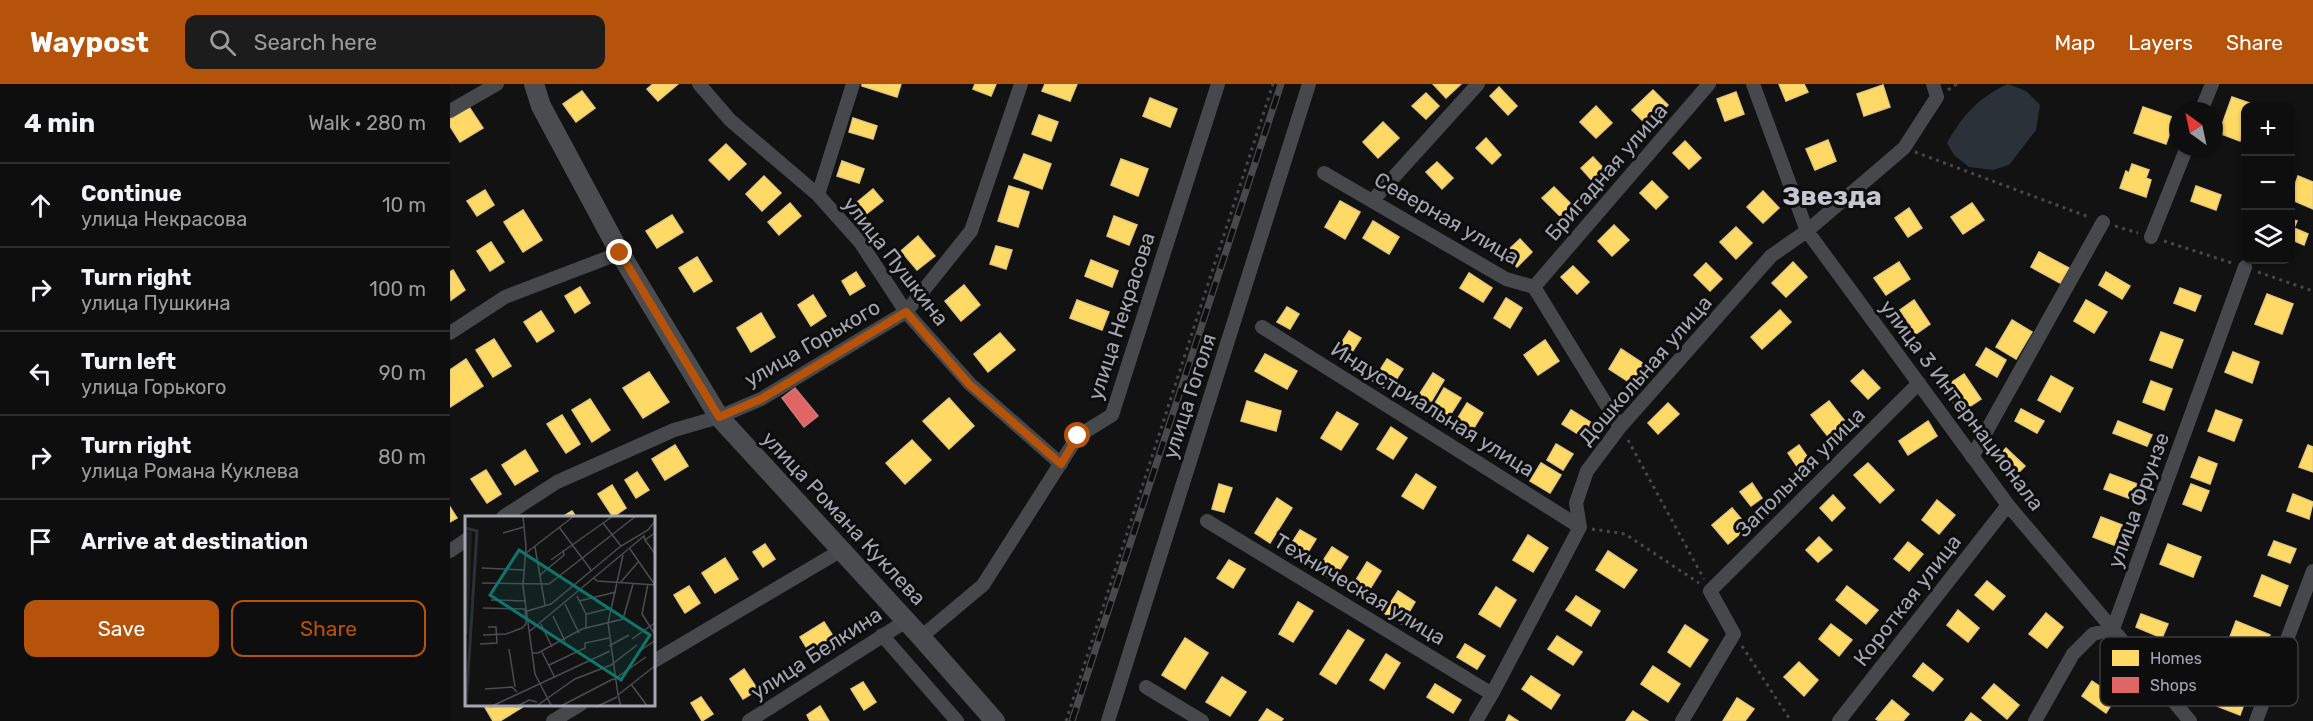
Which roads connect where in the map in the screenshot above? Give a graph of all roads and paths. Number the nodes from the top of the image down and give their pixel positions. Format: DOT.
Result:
graph roads {
  1 [pos="497,84"];
  2 [pos="534,84"];
  3 [pos="699,84"];
  4 [pos="853,84"];
  5 [pos="1021,84"];
  6 [pos="1218,84"];
  7 [pos="1273,84"];
  8 [pos="1309,84"];
  9 [pos="1478,84"];
  10 [pos="1709,84"];
  11 [pos="1753,84"];
  12 [pos="1933,84"];
  13 [pos="2212,84"];
  14 [pos="2205,102"];
  15 [pos="450,111"];
  16 [pos="2183,156"];
  17 [pos="1324,173"];
  18 [pos="818,195"];
  19 [pos="1373,200"];
  20 [pos="2103,222"];
  21 [pos="1807,231"];
  22 [pos="2151,237"];
  23 [pos="620,253"];
  24 [pos="2245,267"];
  25 [pos="1534,287"];
  26 [pos="906,312"];
  27 [pos="1262,327"];
  28 [pos="450,333"];
  29 [pos="1918,383"];
  30 [pos="719,417"];
  31 [pos="1620,427"];
  32 [pos="1972,457"];
  33 [pos="1061,464"];
  34 [pos="2008,505"];
  35 [pos="505,516"];
  36 [pos="1207,521"];
  37 [pos="1580,527"];
  38 [pos="465,541"];
  39 [pos="840,550"];
  40 [pos="450,551"];
  41 [pos="2313,571"];
  42 [pos="1710,591"];
  43 [pos="906,621"];
  44 [pos="2113,629"];
  45 [pos="1734,634"];
  46 [pos="882,635"];
  47 [pos="921,637"];
  48 [pos="2120,637"];
  49 [pos="2288,637"];
  50 [pos="656,660"];
  51 [pos="1146,687"];
  52 [pos="1492,694"];
  53 [pos="579,706"];
  54 [pos="2177,706"];
  55 [pos="2262,706"];
  56 [pos="553,721"];
  57 [pos="749,721"];
  58 [pos="957,721"];
  59 [pos="995,721"];
  60 [pos="1066,721"];
  61 [pos="1108,721"];
  62 [pos="1202,721"];
  63 [pos="1476,721"];
  64 [pos="1682,721"];
  65 [pos="1791,721"];
  66 [pos="1839,721"];
  67 [pos="2035,721"];
  68 [pos="2190,721"];
  69 [pos="2256,721"];
  1 -- 15 [label="street"];
  2 -- 23 [label="street, улица Романа Куклева"];
  3 -- 18 [label="street, улица Пушкина"];
  4 -- 18 [label="street"];
  5 -- 26 [label="street, улица Горького"];
  6 -- 33 [label="street, улица Некрасова"];
  7 -- 60 [label="path"];
  8 -- 61 [label="street, улица Гоголя"];
  9 -- 19 [label="street"];
  10 -- 25 [label="street, Бригадная улица"];
  11 -- 21 [label="street, улица 3 Интернационала"];
  12 -- 21 [label="street, Дошкольная улица"];
  13 -- 14 [label="street"];
  16 -- 22 [label="street"];
  17 -- 19 [label="street, Северная улица"];
  18 -- 26 [label="street, улица Пушкина"];
  19 -- 25 [label="street, Северная улица"];
  20 -- 32 [label="street"];
  21 -- 29 [label="street, улица 3 Интернационала"];
  21 -- 31 [label="street, Дошкольная улица"];
  23 -- 28 [label="street"];
  23 -- 30 [label="street, улица Романа Куклева"];
  24 -- 44 [label="street, улица Фрунзе"];
  25 -- 31 [label="street, Северная улица"];
  26 -- 30 [label="street, улица Горького"];
  26 -- 33 [label="street, улица Пушкина"];
  27 -- 37 [label="street, Индустриальная улица"];
  29 -- 32 [label="street, улица 3 Интернационала"];
  29 -- 42 [label="street, Запольная улица"];
  30 -- 35 [label="street, улица Горького"];
  30 -- 39 [label="street, улица Романа Куклева"];
  31 -- 37 [label="street, Дошкольная улица"];
  31 -- 42 [label="path"];
  32 -- 34 [label="street, улица 3 Интернационала"];
  33 -- 47 [label="street, улица Некрасова"];
  34 -- 44 [label="street, улица 3 Интернационала"];
  34 -- 66 [label="street, Короткая улица"];
  36 -- 52 [label="street, Техническая улица"];
  37 -- 42 [label="path"];
  37 -- 52 [label="street"];
  38 -- 40 [label="street"];
  39 -- 43 [label="street, улица Романа Куклева"];
  39 -- 50 [label="street"];
  41 -- 49 [label="street"];
  42 -- 45 [label="street"];
  43 -- 46 [label="street, улица Белкина"];
  43 -- 47 [label="street, улица Романа Куклева"];
  44 -- 48 [label="street, улица 3 Интернационала"];
  44 -- 67 [label="street"];
  45 -- 64 [label="street"];
  45 -- 65 [label="path"];
  46 -- 57 [label="street, улица Белкина"];
  46 -- 58 [label="street"];
  47 -- 59 [label="street, улица Романа Куклева"];
  51 -- 62 [label="street"];
  52 -- 63 [label="street"];
  53 -- 56 [label="street"];
  54 -- 68 [label="street, улица 3 Интернационала"];
  55 -- 69 [label="street"];
}
